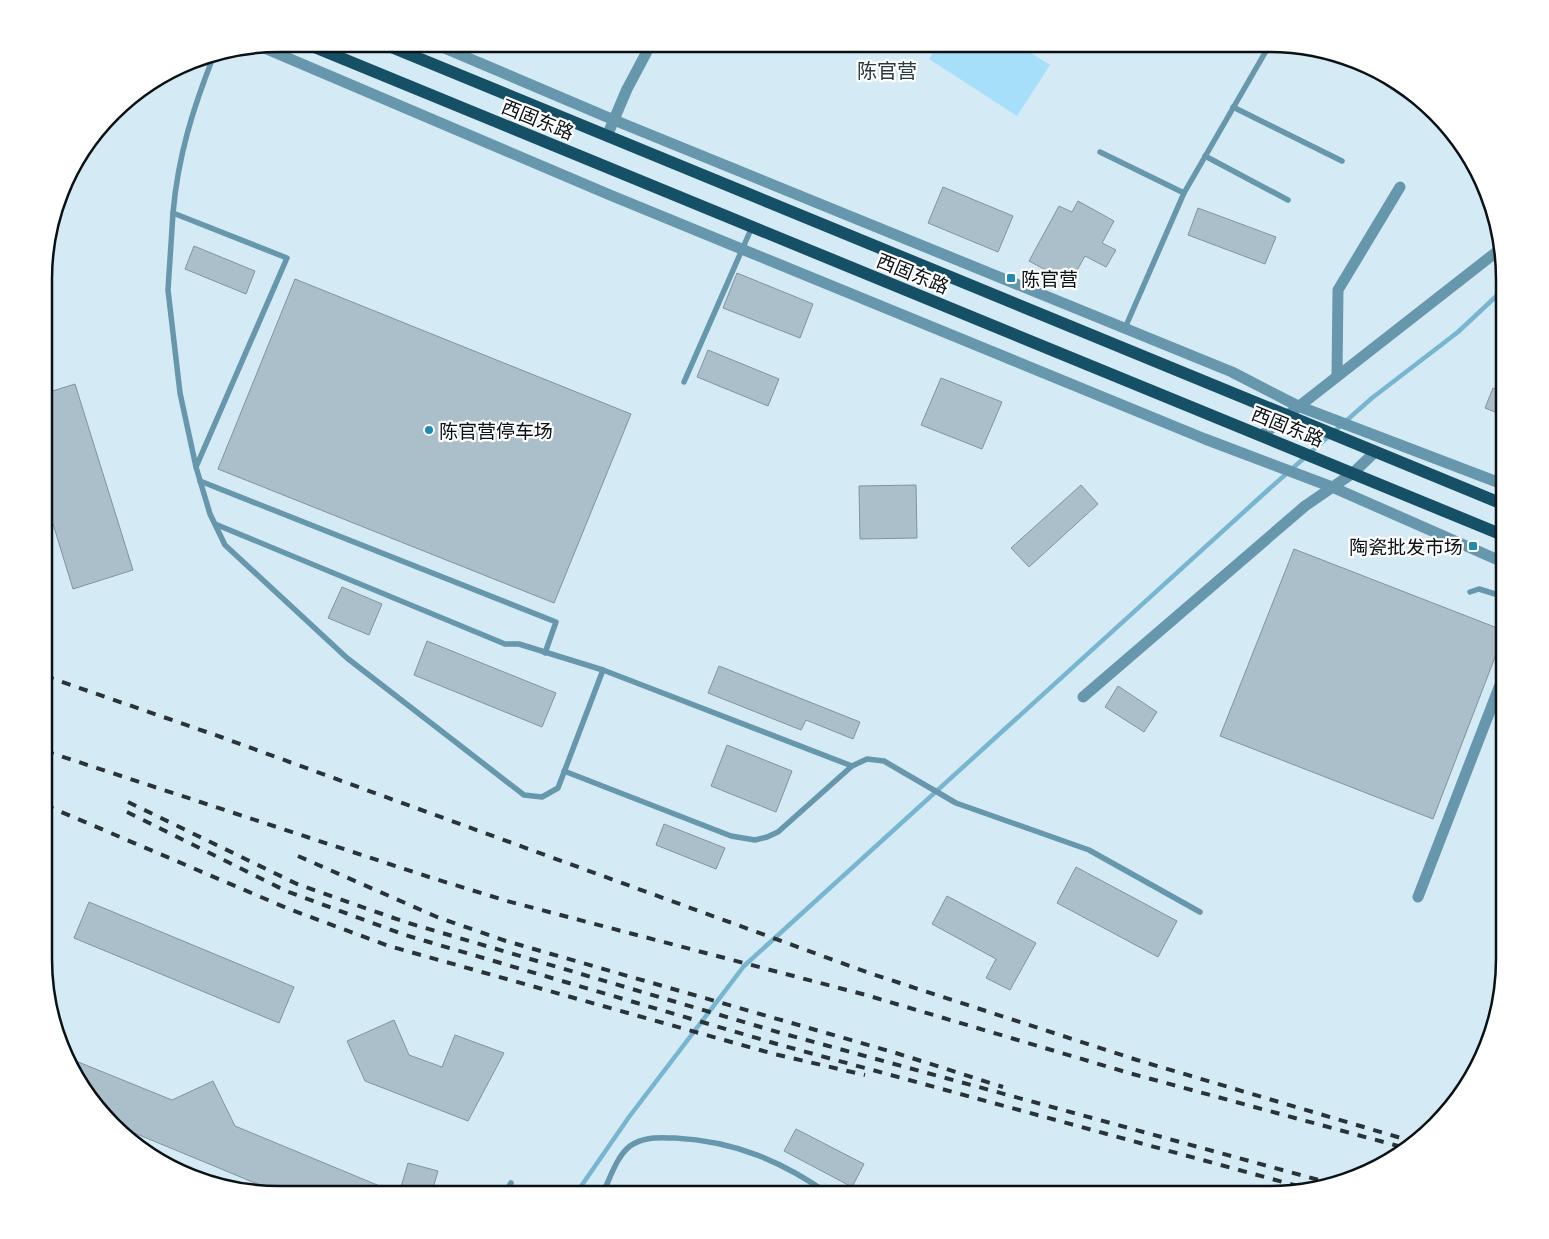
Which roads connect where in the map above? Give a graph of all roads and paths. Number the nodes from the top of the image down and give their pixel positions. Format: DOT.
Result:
graph roads {
  1 [pos="274,52"];
  2 [pos="326,52"];
  3 [pos="403,52"];
  4 [pos="468,52"];
  5 [pos="647,52"];
  6 [pos="1265,52"];
  7 [pos="211,63"];
  8 [pos="1233,107"];
  9 [pos="614,120"];
  10 [pos="607,136"];
  11 [pos="1100,152"];
  12 [pos="1205,156"];
  13 [pos="1342,161"];
  14 [pos="1400,186"];
  15 [pos="1184,193"];
  16 [pos="1288,200"];
  17 [pos="173,213"];
  18 [pos="752,227"];
  19 [pos="743,251"];
  20 [pos="1495,252"];
  21 [pos="1125,328"];
  22 [pos="1337,376"];
  23 [pos="684,382"];
  24 [pos="1298,406"];
  25 [pos="1286,415"];
  26 [pos="1261,436"];
  27 [pos="1376,452"];
  28 [pos="196,467"];
  29 [pos="1353,473"];
  30 [pos="200,481"];
  31 [pos="1496,483"];
  32 [pos="1327,485"];
  33 [pos="1496,501"];
  34 [pos="215,524"];
  35 [pos="1496,532"];
  36 [pos="1496,559"];
  37 [pos="1470,592"];
  38 [pos="1496,594"];
  39 [pos="546,653"];
  40 [pos="603,670"];
  41 [pos="1496,695"];
  42 [pos="1083,697"];
  43 [pos="852,766"];
  44 [pos="564,771"];
  45 [pos="1418,897"];
  46 [pos="1200,912"];
  47 [pos="511,1183"];
  48 [pos="509,1186"];
  49 [pos="607,1186"];
  50 [pos="815,1186"];
  1 -- 19 [label="street"];
  2 -- 18 [label="main road, 西固东路"];
  3 -- 10 [label="main road, 西固东路"];
  4 -- 9 [label="street"];
  5 -- 9 [label="street"];
  6 -- 8 [label="lane"];
  7 -- 17 [label="lane"];
  8 -- 12 [label="lane"];
  8 -- 13 [label="lane"];
  9 -- 10 [label="street"];
  9 -- 21 [label="street"];
  10 -- 25 [label="main road, 西固东路"];
  11 -- 15 [label="lane"];
  12 -- 15 [label="lane"];
  12 -- 16 [label="lane"];
  14 -- 22 [label="street"];
  15 -- 21 [label="lane"];
  17 -- 28 [label="lane"];
  17 -- 28 [label="lane"];
  18 -- 19 [label="lane"];
  18 -- 26 [label="main road, 西固东路"];
  19 -- 23 [label="lane"];
  19 -- 32 [label="street"];
  20 -- 22 [label="street"];
  21 -- 24 [label="street"];
  22 -- 24 [label="street"];
  24 -- 25 [label="street"];
  24 -- 31 [label="street"];
  25 -- 26 [label="street"];
  25 -- 27 [label="main road, 西固东路"];
  26 -- 29 [label="main road, 西固东路"];
  27 -- 29 [label="street"];
  27 -- 33 [label="main road, 西固东路"];
  28 -- 30 [label="lane"];
  29 -- 32 [label="street"];
  29 -- 35 [label="main road, 西固东路"];
  30 -- 34 [label="lane"];
  30 -- 39 [label="lane"];
  32 -- 36 [label="street"];
  32 -- 42 [label="street"];
  34 -- 39 [label="lane"];
  34 -- 44 [label="lane"];
  37 -- 38 [label="lane"];
  39 -- 40 [label="lane"];
  40 -- 43 [label="lane"];
  40 -- 44 [label="lane"];
  41 -- 45 [label="street"];
  43 -- 44 [label="lane"];
  43 -- 46 [label="lane"];
  47 -- 48 [label="lane"];
  49 -- 50 [label="lane"];
}
